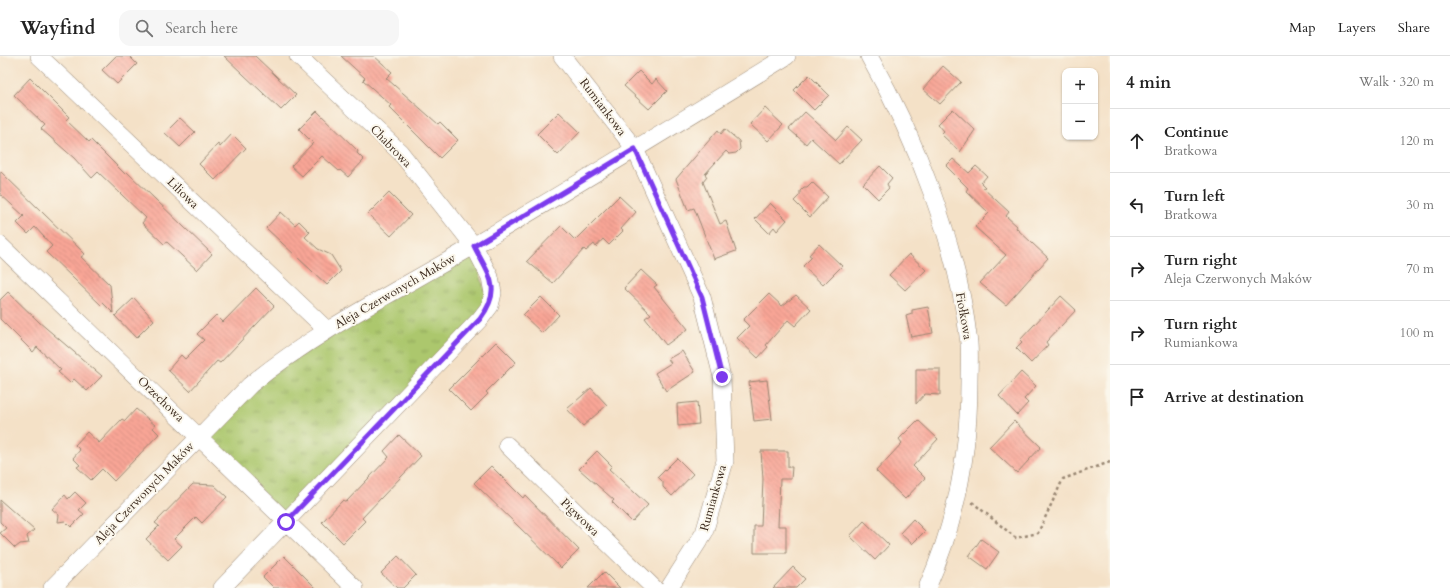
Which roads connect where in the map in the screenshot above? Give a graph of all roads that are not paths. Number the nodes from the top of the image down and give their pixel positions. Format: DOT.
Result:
graph roads {
  1 [pos="39,56"];
  2 [pos="298,56"];
  3 [pos="562,56"];
  4 [pos="787,56"];
  5 [pos="869,56"];
  6 [pos="635,149"];
  7 [pos="474,246"];
  8 [pos="2,251"];
  9 [pos="326,330"];
  10 [pos="200,436"];
  11 [pos="507,445"];
  12 [pos="286,522"];
  13 [pos="52,588"];
  14 [pos="222,588"];
  15 [pos="355,588"];
  16 [pos="654,588"];
  17 [pos="669,588"];
  18 [pos="927,588"];
  1 -- 9 [label="street, Liliowa"];
  2 -- 7 [label="street, Chabrowa"];
  3 -- 6 [label="street, Rumiankowa"];
  4 -- 6 [label="street, Aleja Czerwonych Maków"];
  5 -- 18 [label="street, Fiołkowa"];
  6 -- 7 [label="street, Aleja Czerwonych Maków"];
  6 -- 17 [label="street, Rumiankowa"];
  7 -- 9 [label="street, Aleja Czerwonych Maków"];
  7 -- 12 [label="street, Chabrowa"];
  8 -- 10 [label="street, Orzechowa"];
  9 -- 10 [label="street, Aleja Czerwonych Maków"];
  10 -- 12 [label="street, Orzechowa"];
  10 -- 13 [label="street, Aleja Czerwonych Maków"];
  11 -- 16 [label="street, Pigwowa"];
  12 -- 14 [label="street, Chabrowa"];
  12 -- 15 [label="street, Orzechowa"];
}
